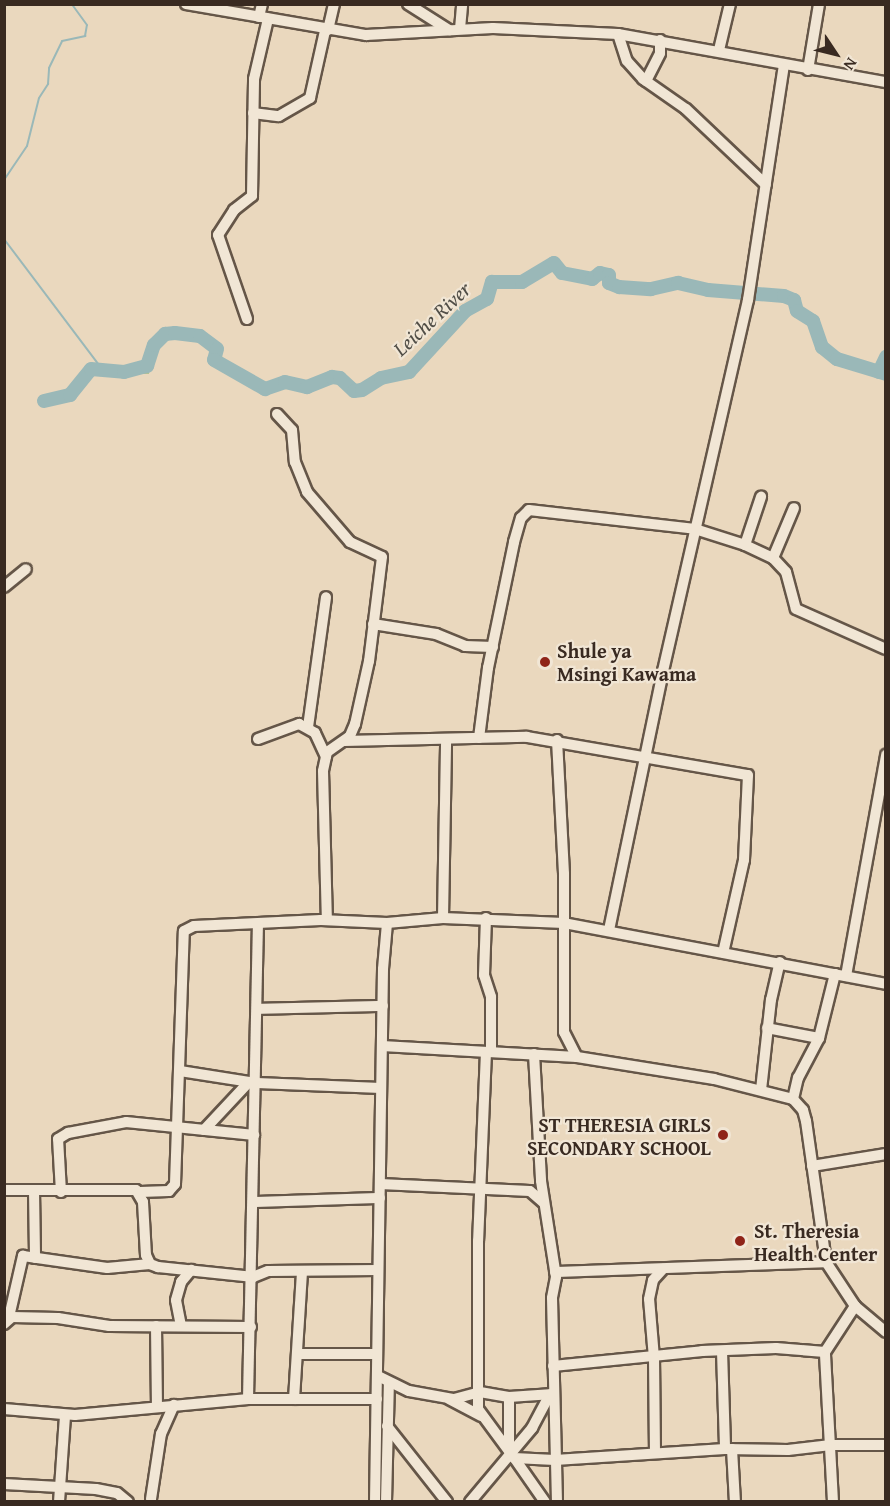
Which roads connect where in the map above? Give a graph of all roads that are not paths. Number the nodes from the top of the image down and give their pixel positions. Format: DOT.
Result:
graph roads {
  1 [pos="186,4"];
  2 [pos="262,4"];
  3 [pos="334,4"];
  4 [pos="408,4"];
  5 [pos="462,4"];
  6 [pos="730,4"];
  7 [pos="819,4"];
  8 [pos="263,18"];
  9 [pos="454,29"];
  10 [pos="326,31"];
  11 [pos="618,34"];
  12 [pos="660,40"];
  13 [pos="719,50"];
  14 [pos="784,66"];
  15 [pos="808,70"];
  16 [pos="646,81"];
  17 [pos="885,82"];
  18 [pos="253,113"];
  19 [pos="766,185"];
  20 [pos="247,319"];
  21 [pos="276,414"];
  22 [pos="761,497"];
  23 [pos="794,508"];
  24 [pos="695,529"];
  25 [pos="745,545"];
  26 [pos="773,558"];
  27 [pos="26,569"];
  28 [pos="4,587"];
  29 [pos="326,597"];
  30 [pos="373,624"];
  31 [pos="493,647"];
  32 [pos="885,649"];
  33 [pos="308,727"];
  34 [pos="478,738"];
  35 [pos="258,739"];
  36 [pos="557,740"];
  37 [pos="344,741"];
  38 [pos="446,742"];
  39 [pos="885,755"];
  40 [pos="326,757"];
  41 [pos="644,757"];
  42 [pos="882,797"];
  43 [pos="443,918"];
  44 [pos="486,918"];
  45 [pos="327,920"];
  46 [pos="387,923"];
  47 [pos="564,923"];
  48 [pos="258,924"];
  49 [pos="609,930"];
  50 [pos="723,953"];
  51 [pos="780,962"];
  52 [pos="840,975"];
  53 [pos="885,984"];
  54 [pos="383,1006"];
  55 [pos="257,1009"];
  56 [pos="767,1028"];
  57 [pos="564,1032"];
  58 [pos="819,1038"];
  59 [pos="382,1046"];
  60 [pos="488,1052"];
  61 [pos="534,1054"];
  62 [pos="552,1055"];
  63 [pos="577,1057"];
  64 [pos="180,1071"];
  65 [pos="252,1083"];
  66 [pos="381,1088"];
  67 [pos="761,1090"];
  68 [pos="793,1099"];
  69 [pos="178,1126"];
  70 [pos="204,1130"];
  71 [pos="254,1135"];
  72 [pos="885,1154"];
  73 [pos="812,1166"];
  74 [pos="541,1182"];
  75 [pos="380,1184"];
  76 [pos="4,1190"];
  77 [pos="479,1190"];
  78 [pos="34,1191"];
  79 [pos="530,1191"];
  80 [pos="61,1192"];
  81 [pos="140,1192"];
  82 [pos="380,1198"];
  83 [pos="253,1202"];
  84 [pos="543,1203"];
  85 [pos="35,1258"];
  86 [pos="253,1259"];
  87 [pos="826,1262"];
  88 [pos="150,1264"];
  89 [pos="663,1269"];
  90 [pos="191,1270"];
  91 [pos="302,1270"];
  92 [pos="378,1270"];
  93 [pos="268,1271"];
  94 [pos="555,1272"];
  95 [pos="253,1277"];
  96 [pos="855,1306"];
  97 [pos="7,1321"];
  98 [pos="156,1326"];
  99 [pos="181,1326"];
  100 [pos="251,1327"];
  101 [pos="885,1332"];
  102 [pos="722,1351"];
  103 [pos="825,1352"];
  104 [pos="297,1354"];
  105 [pos="377,1354"];
  106 [pos="654,1358"];
  107 [pos="553,1366"];
  108 [pos="378,1376"];
  109 [pos="389,1383"];
  110 [pos="480,1392"];
  111 [pos="552,1394"];
  112 [pos="509,1397"];
  113 [pos="446,1398"];
  114 [pos="294,1399"];
  115 [pos="377,1399"];
  116 [pos="248,1400"];
  117 [pos="174,1405"];
  118 [pos="157,1406"];
  119 [pos="4,1409"];
  120 [pos="553,1413"];
  121 [pos="65,1416"];
  122 [pos="481,1416"];
  123 [pos="535,1424"];
  124 [pos="387,1426"];
  125 [pos="831,1445"];
  126 [pos="885,1445"];
  127 [pos="728,1449"];
  128 [pos="512,1450"];
  129 [pos="655,1453"];
  130 [pos="555,1460"];
  131 [pos="4,1484"];
  132 [pos="60,1486"];
  133 [pos="151,1499"];
  134 [pos="59,1502"];
  135 [pos="128,1502"];
  136 [pos="375,1502"];
  137 [pos="386,1502"];
  138 [pos="447,1502"];
  139 [pos="470,1502"];
  140 [pos="545,1502"];
  141 [pos="557,1502"];
  142 [pos="735,1502"];
  143 [pos="833,1502"];
  1 -- 8 [label="street"];
  2 -- 8 [label="street"];
  3 -- 10 [label="street"];
  4 -- 9 [label="street"];
  5 -- 9 [label="street"];
  6 -- 13 [label="street"];
  7 -- 15 [label="street"];
  8 -- 10 [label="street"];
  8 -- 18 [label="street"];
  9 -- 10 [label="street"];
  9 -- 11 [label="street"];
  10 -- 18 [label="street"];
  11 -- 12 [label="street"];
  11 -- 16 [label="street"];
  12 -- 13 [label="street"];
  12 -- 16 [label="street"];
  13 -- 14 [label="street"];
  14 -- 15 [label="street"];
  14 -- 19 [label="street"];
  15 -- 17 [label="street"];
  16 -- 19 [label="street"];
  18 -- 20 [label="street"];
  19 -- 24 [label="street"];
  21 -- 30 [label="street"];
  22 -- 25 [label="street"];
  23 -- 26 [label="street"];
  24 -- 25 [label="street"];
  24 -- 31 [label="street"];
  24 -- 41 [label="street"];
  25 -- 26 [label="street"];
  26 -- 32 [label="street"];
  27 -- 28 [label="street"];
  29 -- 33 [label="street"];
  30 -- 31 [label="street"];
  30 -- 37 [label="street"];
  31 -- 34 [label="street"];
  33 -- 35 [label="street"];
  33 -- 40 [label="street"];
  34 -- 36 [label="street"];
  34 -- 38 [label="street"];
  36 -- 41 [label="street"];
  36 -- 47 [label="street"];
  37 -- 38 [label="street"];
  37 -- 40 [label="street"];
  38 -- 43 [label="street"];
  39 -- 42 [label="street"];
  40 -- 45 [label="street"];
  41 -- 49 [label="street"];
  41 -- 50 [label="street"];
  42 -- 52 [label="street"];
  43 -- 44 [label="street"];
  43 -- 46 [label="street"];
  44 -- 47 [label="street"];
  44 -- 60 [label="street"];
  45 -- 46 [label="street"];
  45 -- 48 [label="street"];
  46 -- 54 [label="street"];
  47 -- 49 [label="street"];
  47 -- 57 [label="street"];
  48 -- 55 [label="street"];
  48 -- 64 [label="street"];
  49 -- 50 [label="street"];
  50 -- 51 [label="street"];
  51 -- 52 [label="street"];
  51 -- 56 [label="street"];
  52 -- 53 [label="street"];
  52 -- 58 [label="street"];
  54 -- 55 [label="street"];
  54 -- 59 [label="street"];
  55 -- 65 [label="street"];
  56 -- 58 [label="street"];
  56 -- 67 [label="street"];
  57 -- 62 [label="street"];
  57 -- 63 [label="street"];
  58 -- 68 [label="street"];
  59 -- 60 [label="street"];
  59 -- 66 [label="street"];
  60 -- 61 [label="street"];
  60 -- 77 [label="street"];
  61 -- 62 [label="street"];
  61 -- 74 [label="street"];
  62 -- 63 [label="street"];
  63 -- 67 [label="street"];
  64 -- 65 [label="street"];
  64 -- 69 [label="street"];
  65 -- 66 [label="street"];
  65 -- 70 [label="street"];
  65 -- 71 [label="street"];
  66 -- 75 [label="street"];
  67 -- 68 [label="street"];
  68 -- 73 [label="street"];
  69 -- 70 [label="street"];
  69 -- 80 [label="street"];
  69 -- 81 [label="street"];
  70 -- 71 [label="street"];
  71 -- 83 [label="street"];
  72 -- 73 [label="street"];
  73 -- 87 [label="street"];
  74 -- 79 [label="street"];
  74 -- 84 [label="street"];
  75 -- 77 [label="street"];
  75 -- 82 [label="street"];
  76 -- 78 [label="street"];
  77 -- 79 [label="street"];
  77 -- 110 [label="street"];
  78 -- 80 [label="street"];
  78 -- 85 [label="street"];
  79 -- 84 [label="street"];
  80 -- 81 [label="street"];
  81 -- 88 [label="street"];
  82 -- 83 [label="street"];
  82 -- 92 [label="street"];
  83 -- 86 [label="street"];
  84 -- 94 [label="street"];
  85 -- 88 [label="street"];
  85 -- 97 [label="street"];
  86 -- 93 [label="street"];
  86 -- 95 [label="street"];
  87 -- 89 [label="street"];
  87 -- 96 [label="street"];
  88 -- 90 [label="street"];
  89 -- 94 [label="street"];
  89 -- 106 [label="street"];
  90 -- 95 [label="street"];
  90 -- 99 [label="street"];
  91 -- 92 [label="street"];
  91 -- 93 [label="street"];
  91 -- 104 [label="street"];
  92 -- 105 [label="street"];
  93 -- 95 [label="street"];
  94 -- 107 [label="street"];
  95 -- 100 [label="street"];
  96 -- 101 [label="street"];
  96 -- 103 [label="street"];
  97 -- 98 [label="street"];
  98 -- 99 [label="street"];
  98 -- 118 [label="street"];
  99 -- 100 [label="street"];
  100 -- 116 [label="street"];
  102 -- 103 [label="street"];
  102 -- 106 [label="street"];
  102 -- 127 [label="street"];
  103 -- 125 [label="street"];
  104 -- 105 [label="street"];
  104 -- 114 [label="street"];
  105 -- 108 [label="street"];
  106 -- 107 [label="street"];
  106 -- 129 [label="street"];
  107 -- 111 [label="street"];
  108 -- 109 [label="street"];
  108 -- 115 [label="street"];
  109 -- 113 [label="street"];
  109 -- 124 [label="street"];
  110 -- 112 [label="street"];
  110 -- 113 [label="street"];
  110 -- 122 [label="street"];
  111 -- 112 [label="street"];
  111 -- 120 [label="street"];
  111 -- 123 [label="street"];
  112 -- 128 [label="street"];
  113 -- 122 [label="street"];
  114 -- 115 [label="street"];
  114 -- 116 [label="street"];
  115 -- 136 [label="street"];
  116 -- 117 [label="street"];
  117 -- 118 [label="street"];
  117 -- 133 [label="street"];
  118 -- 121 [label="street"];
  119 -- 121 [label="street"];
  120 -- 123 [label="street"];
  120 -- 130 [label="street"];
  121 -- 132 [label="street"];
  122 -- 128 [label="street"];
  123 -- 128 [label="street"];
  124 -- 137 [label="street"];
  124 -- 138 [label="street"];
  125 -- 126 [label="street"];
  125 -- 127 [label="street"];
  125 -- 143 [label="street"];
  127 -- 129 [label="street"];
  127 -- 142 [label="street"];
  128 -- 130 [label="street"];
  128 -- 139 [label="street"];
  128 -- 140 [label="street"];
  129 -- 130 [label="street"];
  130 -- 141 [label="street"];
  131 -- 132 [label="street"];
  132 -- 134 [label="street"];
  132 -- 135 [label="street"];
}
